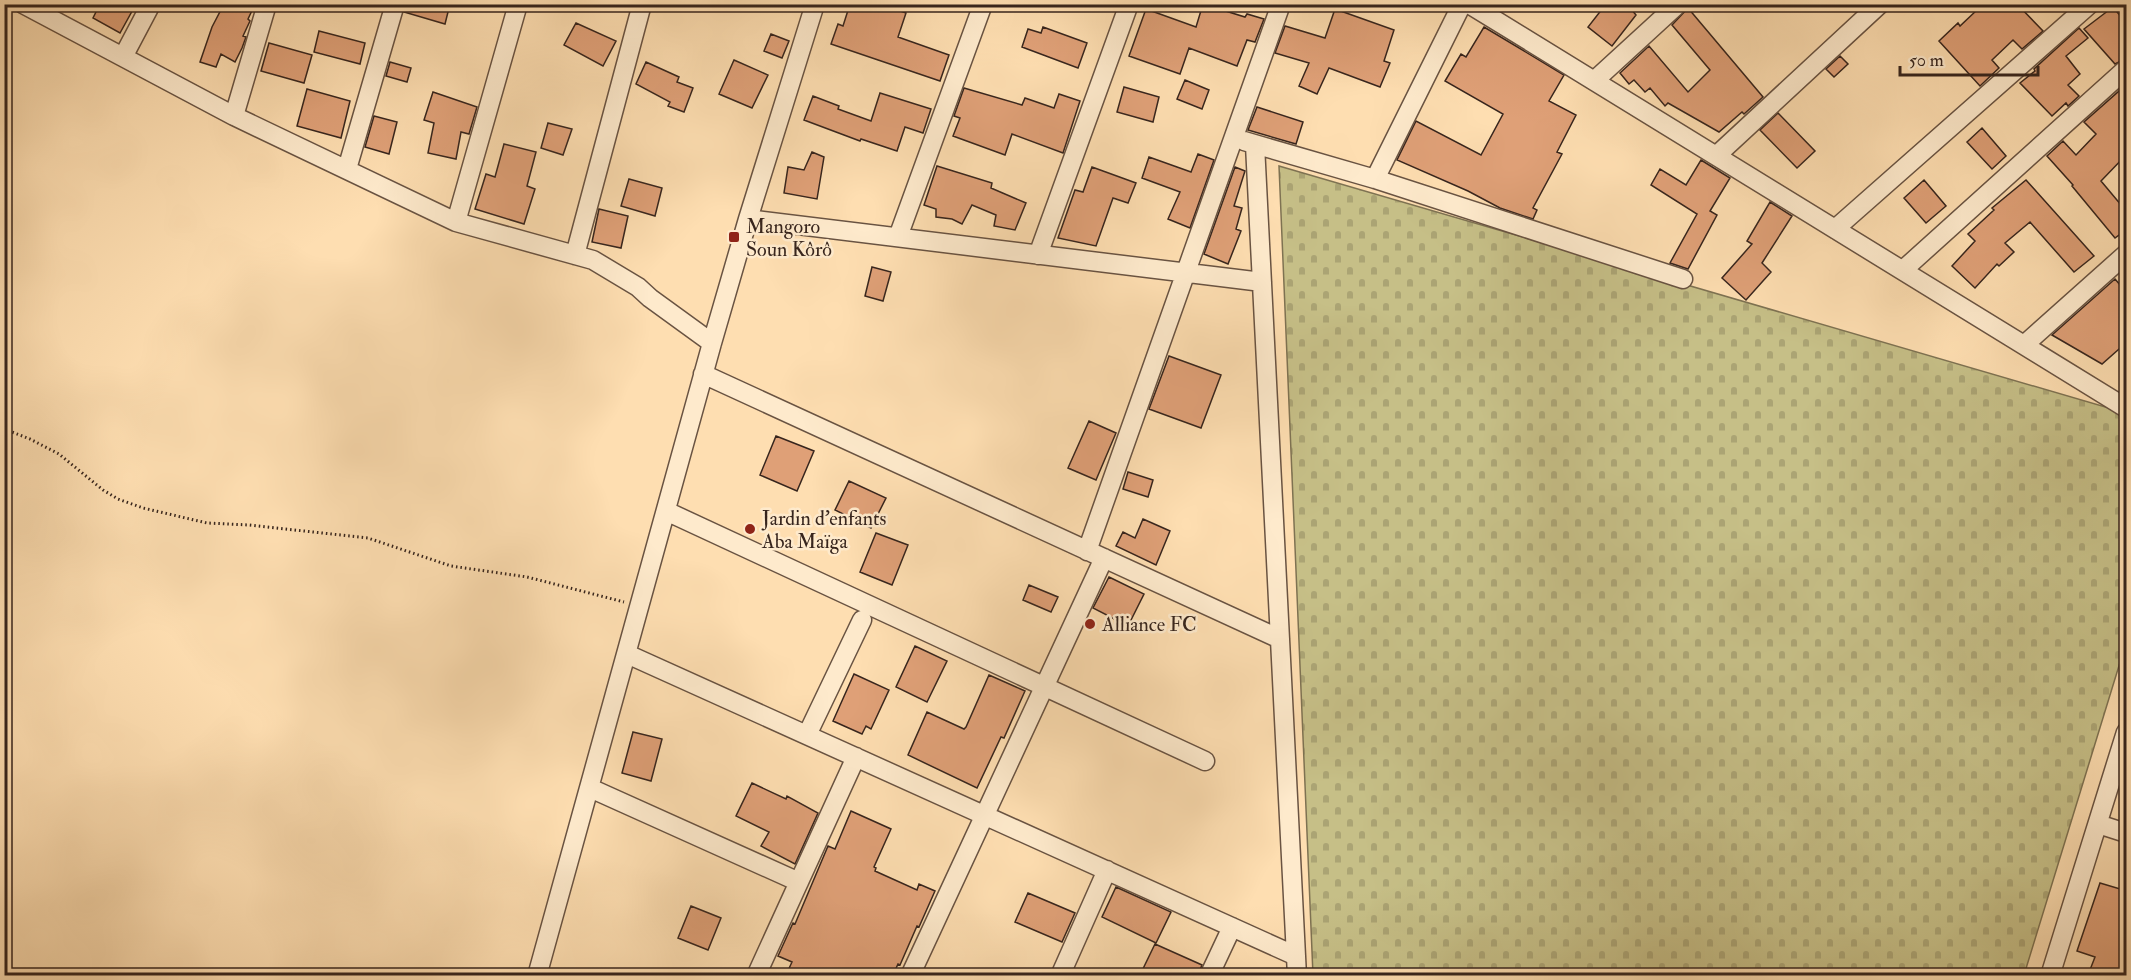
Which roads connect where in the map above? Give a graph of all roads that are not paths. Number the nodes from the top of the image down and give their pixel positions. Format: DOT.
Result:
graph roads {
  1 [pos="23,4"];
  2 [pos="151,4"];
  3 [pos="267,4"];
  4 [pos="396,4"];
  5 [pos="518,4"];
  6 [pos="642,4"];
  7 [pos="815,4"];
  8 [pos="983,4"];
  9 [pos="1129,4"];
  10 [pos="1281,4"];
  11 [pos="1678,4"];
  12 [pos="1880,4"];
  13 [pos="2090,4"];
  14 [pos="1469,5"];
  15 [pos="123,57"];
  16 [pos="2127,69"];
  17 [pos="1594,81"];
  18 [pos="234,116"];
  19 [pos="1234,137"];
  20 [pos="1256,145"];
  21 [pos="1716,156"];
  22 [pos="347,169"];
  23 [pos="1375,179"];
  24 [pos="748,219"];
  25 [pos="456,222"];
  26 [pos="1835,229"];
  27 [pos="898,237"];
  28 [pos="2127,254"];
  29 [pos="575,255"];
  30 [pos="1038,255"];
  31 [pos="1902,270"];
  32 [pos="1187,273"];
  33 [pos="1683,279"];
  34 [pos="1262,282"];
  35 [pos="712,343"];
  36 [pos="2024,345"];
  37 [pos="703,374"];
  38 [pos="2127,408"];
  39 [pos="666,511"];
  40 [pos="1096,554"];
  41 [pos="862,620"];
  42 [pos="1280,639"];
  43 [pos="627,654"];
  44 [pos="1044,687"];
  45 [pos="2127,732"];
  46 [pos="807,735"];
  47 [pos="856,757"];
  48 [pos="1205,761"];
  49 [pos="590,788"];
  50 [pos="984,815"];
  51 [pos="2098,824"];
  52 [pos="2127,833"];
  53 [pos="1107,870"];
  54 [pos="799,882"];
  55 [pos="1232,927"];
  56 [pos="1296,956"];
  57 [pos="537,975"];
  58 [pos="756,975"];
  59 [pos="910,975"];
  60 [pos="1060,975"];
  61 [pos="1209,975"];
  62 [pos="1297,975"];
  63 [pos="2050,975"];
  1 -- 15 [label="street"];
  2 -- 15 [label="street"];
  3 -- 18 [label="street"];
  4 -- 22 [label="street"];
  5 -- 25 [label="street"];
  6 -- 29 [label="street"];
  7 -- 24 [label="street"];
  8 -- 27 [label="street"];
  9 -- 30 [label="street"];
  10 -- 19 [label="street"];
  11 -- 17 [label="street"];
  12 -- 21 [label="street"];
  13 -- 26 [label="street"];
  14 -- 17 [label="street"];
  14 -- 23 [label="street"];
  15 -- 18 [label="street"];
  16 -- 31 [label="street"];
  17 -- 21 [label="street"];
  18 -- 22 [label="street"];
  19 -- 20 [label="street"];
  19 -- 32 [label="street"];
  20 -- 23 [label="street"];
  20 -- 34 [label="street"];
  21 -- 26 [label="street"];
  22 -- 25 [label="street"];
  23 -- 33 [label="street"];
  24 -- 27 [label="street"];
  24 -- 35 [label="street"];
  25 -- 29 [label="street"];
  26 -- 31 [label="street"];
  27 -- 30 [label="street"];
  28 -- 36 [label="street"];
  29 -- 35 [label="street"];
  30 -- 32 [label="street"];
  31 -- 36 [label="street"];
  32 -- 34 [label="street"];
  32 -- 40 [label="street"];
  34 -- 42 [label="street"];
  35 -- 37 [label="street"];
  36 -- 38 [label="street"];
  37 -- 39 [label="street"];
  37 -- 40 [label="street"];
  39 -- 43 [label="street"];
  39 -- 44 [label="street"];
  40 -- 42 [label="street"];
  40 -- 44 [label="street"];
  41 -- 46 [label="street"];
  42 -- 56 [label="street"];
  43 -- 46 [label="street"];
  43 -- 49 [label="street"];
  44 -- 48 [label="street"];
  44 -- 50 [label="street"];
  45 -- 51 [label="street"];
  46 -- 47 [label="street"];
  47 -- 50 [label="street"];
  47 -- 54 [label="street"];
  49 -- 54 [label="street"];
  49 -- 57 [label="street"];
  50 -- 53 [label="street"];
  50 -- 59 [label="street"];
  51 -- 52 [label="street"];
  51 -- 63 [label="street"];
  53 -- 55 [label="street"];
  53 -- 60 [label="street"];
  54 -- 58 [label="street"];
  55 -- 56 [label="street"];
  55 -- 61 [label="street"];
  56 -- 62 [label="street"];
}
